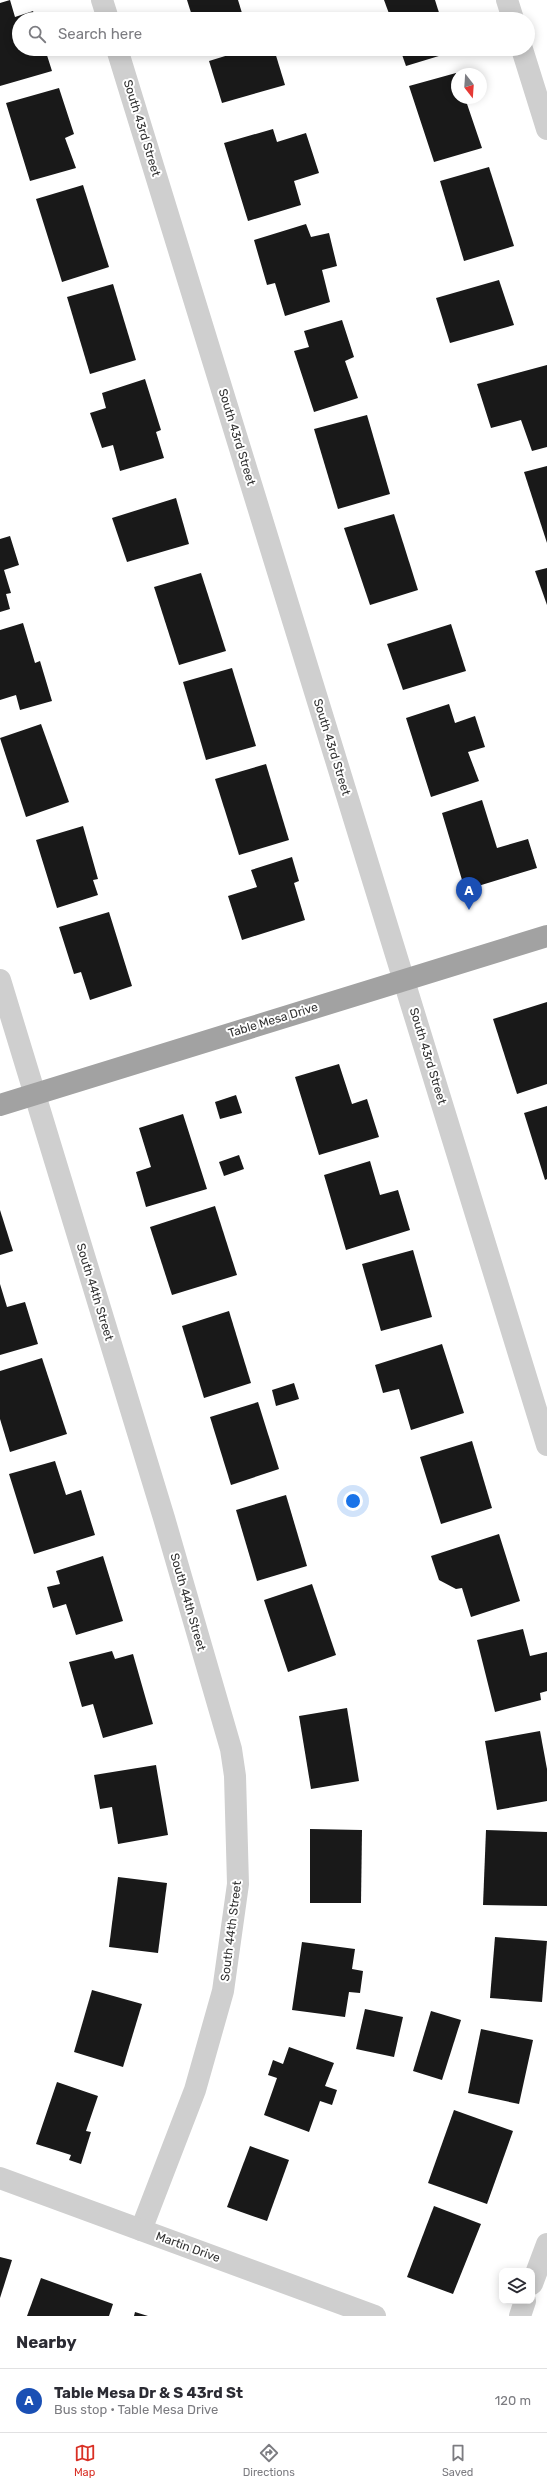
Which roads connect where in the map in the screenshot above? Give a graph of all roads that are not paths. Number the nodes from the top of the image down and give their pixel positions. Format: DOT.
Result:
graph roads {
  1 [pos="102,0"];
  2 [pos="507,0"];
  3 [pos="106,12"];
  4 [pos="511,12"];
  5 [pos="119,56"];
  6 [pos="524,56"];
  7 [pos="547,129"];
  8 [pos="547,936"];
  9 [pos="405,979"];
  10 [pos="0,980"];
  11 [pos="35,1095"];
  12 [pos="0,1105"];
  13 [pos="547,1445"];
  14 [pos="0,2178"];
  15 [pos="141,2230"];
  16 [pos="547,2244"];
  17 [pos="535,2276"];
  18 [pos="524,2304"];
  19 [pos="375,2316"];
  20 [pos="520,2316"];
  1 -- 3 [label="street"];
  2 -- 4 [label="street"];
  5 -- 9 [label="street, South 43rd Street"];
  6 -- 7 [label="street"];
  8 -- 9 [label="highway, Table Mesa Drive"];
  9 -- 11 [label="highway, Table Mesa Drive"];
  9 -- 13 [label="street, South 43rd Street"];
  10 -- 11 [label="street, South 44th Street"];
  11 -- 12 [label="highway, Table Mesa Drive"];
  11 -- 15 [label="street, South 44th Street"];
  14 -- 15 [label="street, Martin Drive"];
  15 -- 19 [label="street, Martin Drive"];
  16 -- 17 [label="street"];
  18 -- 20 [label="street"];
}
